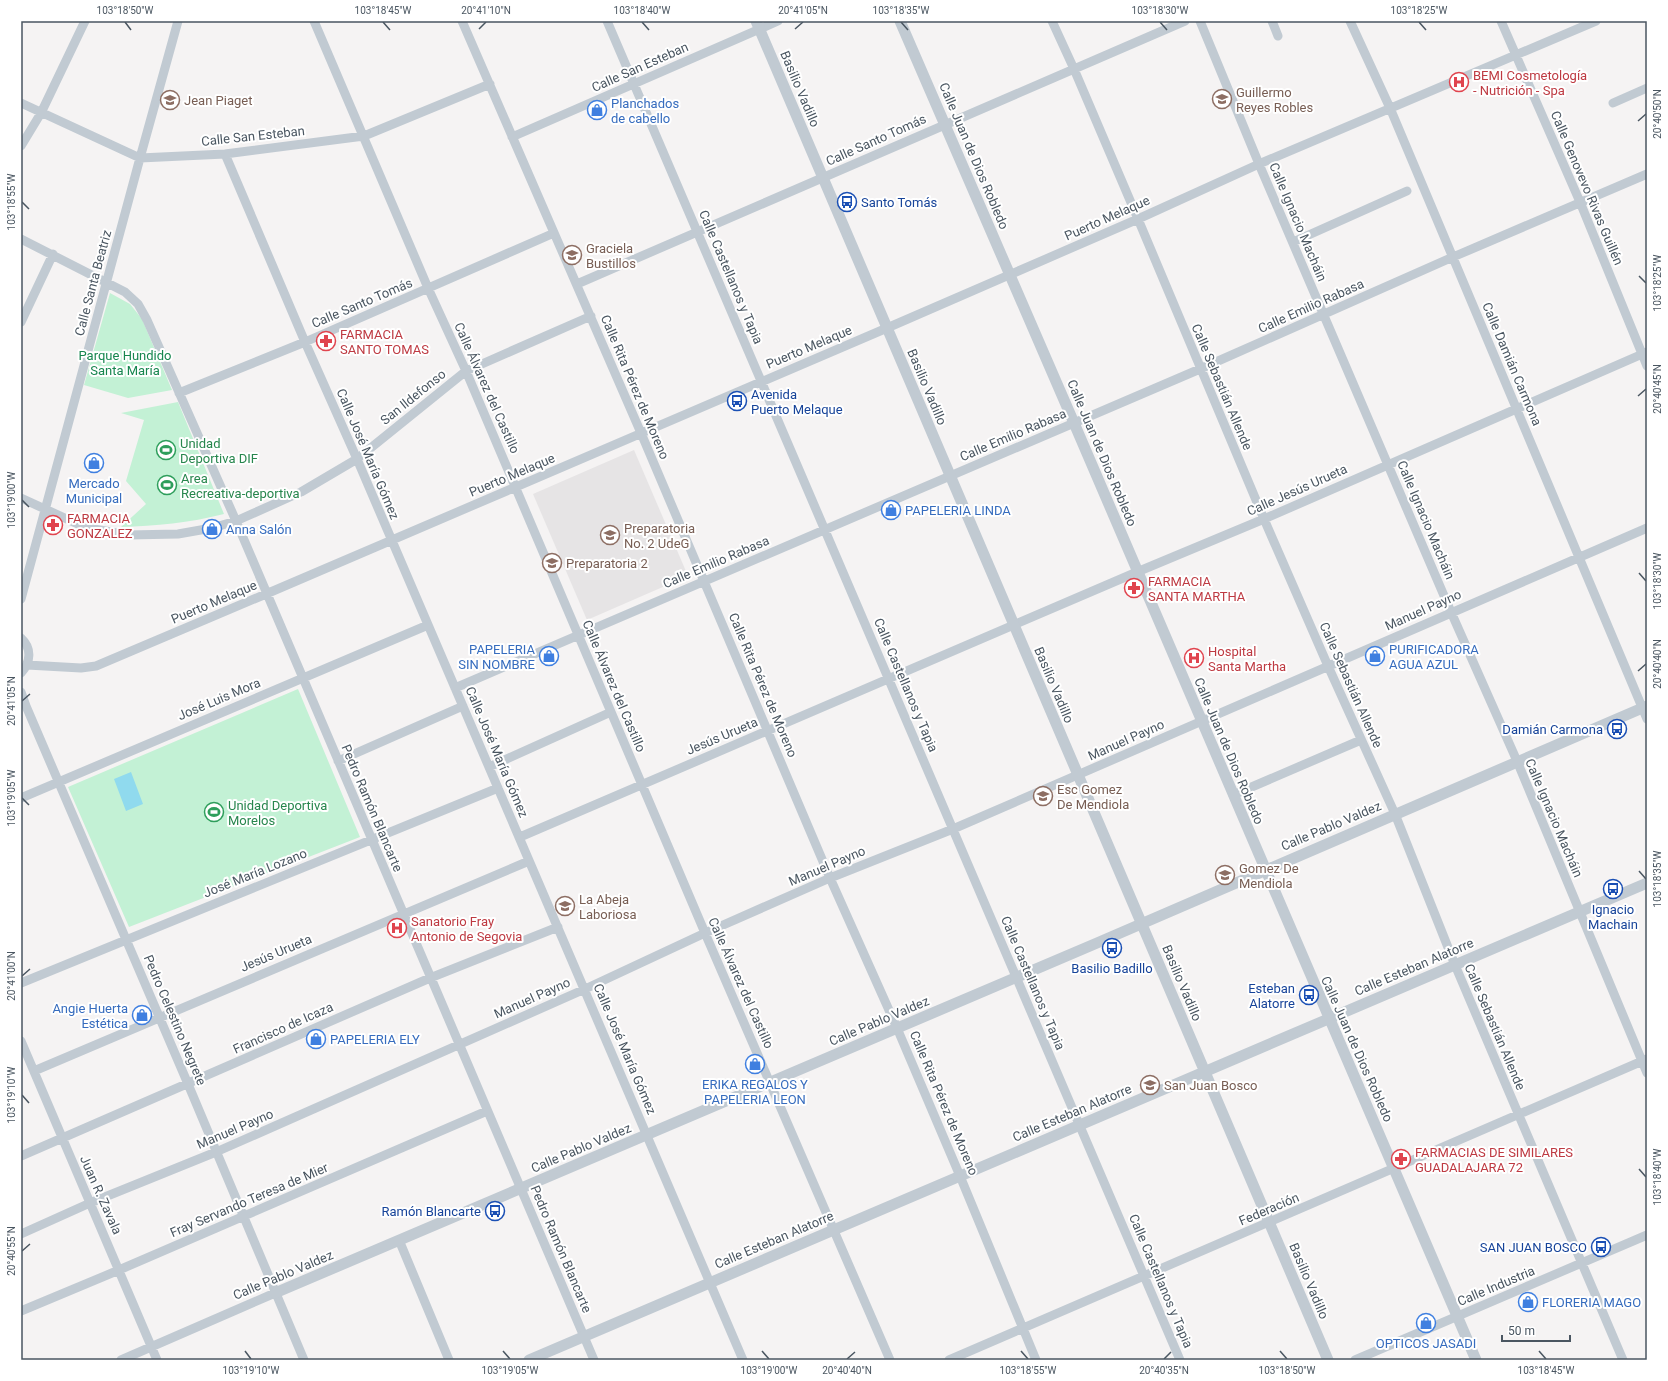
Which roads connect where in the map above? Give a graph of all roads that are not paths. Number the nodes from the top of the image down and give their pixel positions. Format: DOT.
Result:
graph roads {
  1 [pos="85,21"];
  2 [pos="178,21"];
  3 [pos="314,21"];
  4 [pos="462,21"];
  5 [pos="607,21"];
  6 [pos="778,21"];
  7 [pos="900,21"];
  8 [pos="1052,21"];
  9 [pos="1185,21"];
  10 [pos="1200,21"];
  11 [pos="1272,21"];
  12 [pos="1350,21"];
  13 [pos="1501,21"];
  14 [pos="1596,21"];
  15 [pos="758,25"];
  16 [pos="1278,36"];
  17 [pos="1516,55"];
  18 [pos="1074,69"];
  19 [pos="490,84"];
  20 [pos="634,84"];
  21 [pos="1647,88"];
  22 [pos="21,103"];
  23 [pos="1613,103"];
  24 [pos="1390,108"];
  25 [pos="41,113"];
  26 [pos="946,124"];
  27 [pos="364,136"];
  28 [pos="512,137"];
  29 [pos="21,146"];
  30 [pos="225,154"];
  31 [pos="140,158"];
  32 [pos="1259,164"];
  33 [pos="1647,174"];
  34 [pos="822,178"];
  35 [pos="1407,191"];
  36 [pos="1580,202"];
  37 [pos="1138,219"];
  38 [pos="697,231"];
  39 [pos="554,233"];
  40 [pos="21,239"];
  41 [pos="1293,242"];
  42 [pos="54,254"];
  43 [pos="1453,257"];
  44 [pos="1010,274"];
  45 [pos="106,281"];
  46 [pos="577,284"];
  47 [pos="428,288"];
  48 [pos="1324,315"];
  49 [pos="591,316"];
  50 [pos="21,322"];
  51 [pos="887,328"];
  52 [pos="305,342"];
  53 [pos="1644,353"];
  54 [pos="1647,366"];
  55 [pos="1200,369"];
  56 [pos="466,371"];
  57 [pos="761,381"];
  58 [pos="179,393"];
  59 [pos="1516,409"];
  60 [pos="1074,423"];
  61 [pos="641,433"];
  62 [pos="357,459"];
  63 [pos="1388,464"];
  64 [pos="950,476"];
  65 [pos="516,487"];
  66 [pos="21,498"];
  67 [pos="45,510"];
  68 [pos="1264,519"];
  69 [pos="236,521"];
  70 [pos="1647,528"];
  71 [pos="825,529"];
  72 [pos="392,540"];
  73 [pos="1579,558"];
  74 [pos="1137,572"];
  75 [pos="704,581"];
  76 [pos="266,594"];
  77 [pos="21,599"];
  78 [pos="1451,612"];
  79 [pos="428,624"];
  80 [pos="1013,625"];
  81 [pos="578,635"];
  82 [pos="21,638"];
  83 [pos="957,649"];
  84 [pos="27,665"];
  85 [pos="1328,666"];
  86 [pos="21,673"];
  87 [pos="302,678"];
  88 [pos="888,678"];
  89 [pos="455,688"];
  90 [pos="21,692"];
  91 [pos="463,706"];
  92 [pos="23,707"];
  93 [pos="1645,707"];
  94 [pos="611,712"];
  95 [pos="1647,718"];
  96 [pos="1202,721"];
  97 [pos="768,730"];
  98 [pos="1361,740"];
  99 [pos="338,761"];
  100 [pos="1517,761"];
  101 [pos="489,767"];
  102 [pos="1078,775"];
  103 [pos="59,782"];
  104 [pos="642,784"];
  105 [pos="498,788"];
  106 [pos="1233,795"];
  107 [pos="21,798"];
  108 [pos="1395,814"];
  109 [pos="953,829"];
  110 [pos="520,837"];
  111 [pos="372,841"];
  112 [pos="529,860"];
  113 [pos="1265,870"];
  114 [pos="830,878"];
  115 [pos="1647,883"];
  116 [pos="1579,912"];
  117 [pos="402,913"];
  118 [pos="1141,923"];
  119 [pos="558,927"];
  120 [pos="705,933"];
  121 [pos="126,939"];
  122 [pos="1455,965"];
  123 [pos="1017,977"];
  124 [pos="430,978"];
  125 [pos="21,983"];
  126 [pos="584,989"];
  127 [pos="159,1016"];
  128 [pos="1329,1019"];
  129 [pos="898,1028"];
  130 [pos="21,1041"];
  131 [pos="459,1045"];
  132 [pos="1644,1060"];
  133 [pos="34,1070"];
  134 [pos="1205,1072"];
  135 [pos="1647,1073"];
  136 [pos="771,1082"];
  137 [pos="188,1084"];
  138 [pos="487,1112"];
  139 [pos="1519,1116"];
  140 [pos="1080,1125"];
  141 [pos="647,1135"];
  142 [pos="62,1139"];
  143 [pos="216,1152"];
  144 [pos="21,1156"];
  145 [pos="1395,1169"];
  146 [pos="960,1176"];
  147 [pos="520,1189"];
  148 [pos="90,1203"];
  149 [pos="243,1216"];
  150 [pos="1269,1223"];
  151 [pos="835,1230"];
  152 [pos="21,1234"];
  153 [pos="1647,1235"];
  154 [pos="399,1240"];
  155 [pos="1581,1263"];
  156 [pos="119,1270"];
  157 [pos="1145,1276"];
  158 [pos="710,1282"];
  159 [pos="276,1293"];
  160 [pos="21,1310"];
  161 [pos="1456,1317"];
  162 [pos="1022,1328"];
  163 [pos="584,1337"];
  164 [pos="152,1348"];
  165 [pos="121,1360"];
  166 [pos="157,1360"];
  167 [pos="304,1360"];
  168 [pos="449,1360"];
  169 [pos="529,1360"];
  170 [pos="594,1360"];
  171 [pos="743,1360"];
  172 [pos="890,1360"];
  173 [pos="949,1360"];
  174 [pos="1036,1360"];
  175 [pos="1180,1360"];
  176 [pos="1328,1360"];
  177 [pos="1355,1360"];
  178 [pos="1476,1360"];
  179 [pos="1623,1360"];
  1 -- 25 [label="street"];
  2 -- 31 [label="street, Calle Santa Beatriz"];
  3 -- 27 [label="street, Calle Álvarez del Castillo"];
  4 -- 19 [label="street, Calle Rita Pérez de Moreno"];
  5 -- 20 [label="street, Calle Castellanos y Tapia"];
  6 -- 15 [label="street, Calle San Esteban"];
  7 -- 26 [label="street, Calle Juan de Dios Robledo"];
  8 -- 18 [label="street, Calle Sebastián Allende"];
  9 -- 18 [label="street, Calle Santo Tomás"];
  10 -- 32 [label="street, Calle Ignacio Macháin"];
  11 -- 16 [label="street"];
  12 -- 24 [label="street, Calle Damián Carmona"];
  13 -- 17 [label="street, Calle Genovevo Rivas Guillén"];
  14 -- 17 [label="street, Puerto Melaque"];
  15 -- 20 [label="street, Calle San Esteban"];
  15 -- 34 [label="street, Basilio Vadillo"];
  17 -- 24 [label="street, Puerto Melaque"];
  17 -- 36 [label="street, Calle Genovevo Rivas Guillén"];
  18 -- 26 [label="street, Calle Santo Tomás"];
  18 -- 37 [label="street, Calle Sebastián Allende"];
  19 -- 27 [label="street, Calle San Esteban"];
  19 -- 28 [label="street, Calle Rita Pérez de Moreno"];
  20 -- 28 [label="street, Calle San Esteban"];
  20 -- 38 [label="street, Calle Castellanos y Tapia"];
  21 -- 23 [label="street"];
  22 -- 25 [label="street, Calle San Esteban"];
  24 -- 32 [label="street, Puerto Melaque"];
  24 -- 43 [label="street, Calle Damián Carmona"];
  25 -- 29 [label="street"];
  25 -- 31 [label="street, Calle San Esteban"];
  26 -- 34 [label="street, Calle Santo Tomás"];
  26 -- 44 [label="street, Calle Juan de Dios Robledo"];
  27 -- 30 [label="street, Calle San Esteban"];
  27 -- 47 [label="street, Calle Álvarez del Castillo"];
  28 -- 39 [label="street, Calle Rita Pérez de Moreno"];
  30 -- 31 [label="street, Calle San Esteban"];
  30 -- 52 [label="street, Calle José María Gómez"];
  31 -- 45 [label="street, Calle Santa Beatriz"];
  32 -- 37 [label="street, Puerto Melaque"];
  32 -- 41 [label="street, Calle Ignacio Macháin"];
  33 -- 36 [label="street, Calle Emilio Rabasa"];
  34 -- 38 [label="street, Calle Santo Tomás"];
  34 -- 51 [label="street, Basilio Vadillo"];
  35 -- 41 [label="street"];
  36 -- 43 [label="street, Calle Emilio Rabasa"];
  36 -- 53 [label="street, Calle Genovevo Rivas Guillén"];
  37 -- 44 [label="street, Puerto Melaque"];
  37 -- 55 [label="street, Calle Sebastián Allende"];
  38 -- 46 [label="street, Calle Santo Tomás"];
  38 -- 57 [label="street, Calle Castellanos y Tapia"];
  39 -- 46 [label="street, Calle Rita Pérez de Moreno"];
  39 -- 47 [label="street, Calle Santo Tomás"];
  40 -- 42 [label="street, Pedro Ramón Blancarte"];
  41 -- 48 [label="street, Calle Ignacio Macháin"];
  42 -- 45 [label="street, Pedro Ramón Blancarte"];
  42 -- 50 [label="street"];
  43 -- 48 [label="street, Calle Emilio Rabasa"];
  43 -- 59 [label="street, Calle Damián Carmona"];
  44 -- 51 [label="street, Puerto Melaque"];
  44 -- 60 [label="street, Calle Juan de Dios Robledo"];
  45 -- 58 [label="street, Pedro Ramón Blancarte"];
  45 -- 67 [label="street, Calle Santa Beatriz"];
  46 -- 49 [label="street, Calle Rita Pérez de Moreno"];
  47 -- 52 [label="street, Calle Santo Tomás"];
  47 -- 56 [label="street, Calle Álvarez del Castillo"];
  48 -- 55 [label="street, Calle Emilio Rabasa"];
  48 -- 63 [label="street, Calle Ignacio Macháin"];
  49 -- 56 [label="street, San Ildefonso"];
  49 -- 61 [label="street, Calle Rita Pérez de Moreno"];
  51 -- 57 [label="street, Puerto Melaque"];
  51 -- 64 [label="street, Basilio Vadillo"];
  52 -- 58 [label="street, Calle Santo Tomás"];
  52 -- 62 [label="street, Calle José María Gómez"];
  53 -- 54 [label="street, Calle Genovevo Rivas Guillén"];
  53 -- 59 [label="street, Calle Jesús Urueta"];
  55 -- 60 [label="street, Calle Emilio Rabasa"];
  55 -- 68 [label="street, Calle Sebastián Allende"];
  56 -- 62 [label="street, San Ildefonso"];
  56 -- 65 [label="street, Calle Álvarez del Castillo"];
  57 -- 61 [label="street, Puerto Melaque"];
  57 -- 71 [label="street, Calle Castellanos y Tapia"];
  58 -- 69 [label="street, Pedro Ramón Blancarte"];
  59 -- 63 [label="street, Calle Jesús Urueta"];
  59 -- 73 [label="street, Calle Damián Carmona"];
  60 -- 64 [label="street, Calle Emilio Rabasa"];
  60 -- 74 [label="street, Calle Juan de Dios Robledo"];
  61 -- 65 [label="street, Puerto Melaque"];
  61 -- 75 [label="street, Calle Rita Pérez de Moreno"];
  62 -- 69 [label="street, San Ildefonso"];
  62 -- 72 [label="street, Calle José María Gómez"];
  63 -- 68 [label="street, Calle Jesús Urueta"];
  63 -- 78 [label="street, Calle Ignacio Macháin"];
  64 -- 71 [label="street, Calle Emilio Rabasa"];
  64 -- 80 [label="street, Basilio Vadillo"];
  65 -- 72 [label="street, Puerto Melaque"];
  65 -- 81 [label="street, Calle Álvarez del Castillo"];
  66 -- 67 [label="street, San Ildefonso"];
  67 -- 69 [label="street, San Ildefonso"];
  67 -- 77 [label="street, Calle Santa Beatriz"];
  68 -- 74 [label="street, Calle Jesús Urueta"];
  68 -- 85 [label="street, Calle Sebastián Allende"];
  69 -- 76 [label="street, Pedro Ramón Blancarte"];
  70 -- 73 [label="street, Manuel Payno"];
  71 -- 75 [label="street, Calle Emilio Rabasa"];
  71 -- 88 [label="street, Calle Castellanos y Tapia"];
  72 -- 76 [label="street, Puerto Melaque"];
  72 -- 79 [label="street, Calle José María Gómez"];
  73 -- 78 [label="street, Manuel Payno"];
  73 -- 93 [label="street, Calle Damián Carmona"];
  74 -- 80 [label="street, Calle Jesús Urueta"];
  74 -- 96 [label="street, Calle Juan de Dios Robledo"];
  75 -- 81 [label="street, Calle Emilio Rabasa"];
  75 -- 97 [label="street, Calle Rita Pérez de Moreno"];
  76 -- 84 [label="street, Puerto Melaque"];
  76 -- 87 [label="street, Pedro Ramón Blancarte"];
  78 -- 85 [label="street, Manuel Payno"];
  78 -- 100 [label="street, Calle Ignacio Macháin"];
  79 -- 87 [label="street, José Luis Mora"];
  79 -- 89 [label="street, Calle José María Gómez"];
  80 -- 83 [label="street, Calle Jesús Urueta"];
  80 -- 102 [label="street, Basilio Vadillo"];
  81 -- 89 [label="street, Calle Emilio Rabasa"];
  81 -- 94 [label="street, Calle Álvarez del Castillo"];
  82 -- 84 [label="street"];
  83 -- 88 [label="street, Jesús Urueta"];
  84 -- 86 [label="street"];
  85 -- 96 [label="street, Manuel Payno"];
  85 -- 98 [label="street, Calle Sebastián Allende"];
  87 -- 99 [label="street, Pedro Ramón Blancarte"];
  87 -- 103 [label="street, José Luis Mora"];
  88 -- 97 [label="street, Jesús Urueta"];
  88 -- 109 [label="street, Calle Castellanos y Tapia"];
  89 -- 91 [label="street, Calle José María Gómez"];
  90 -- 92 [label="street, Pedro Celestino Negrete"];
  91 -- 99 [label="street"];
  91 -- 101 [label="street, Calle José María Gómez"];
  92 -- 103 [label="street, Pedro Celestino Negrete"];
  93 -- 95 [label="street, Calle Damián Carmona"];
  93 -- 100 [label="street, Calle Pablo Valdez"];
  94 -- 101 [label="street"];
  94 -- 104 [label="street, Calle Álvarez del Castillo"];
  96 -- 102 [label="street, Manuel Payno"];
  96 -- 106 [label="street, Calle Juan de Dios Robledo"];
  97 -- 104 [label="street, Jesús Urueta"];
  97 -- 114 [label="street, Calle Rita Pérez de Moreno"];
  98 -- 106 [label="street"];
  98 -- 108 [label="street, Calle Sebastián Allende"];
  99 -- 111 [label="street, Pedro Ramón Blancarte"];
  100 -- 108 [label="street, Calle Pablo Valdez"];
  100 -- 116 [label="street, Calle Ignacio Macháin"];
  101 -- 105 [label="street, Calle José María Gómez"];
  102 -- 109 [label="street, Manuel Payno"];
  102 -- 118 [label="street, Basilio Vadillo"];
  103 -- 107 [label="street, José Luis Mora"];
  103 -- 121 [label="street, Pedro Celestino Negrete"];
  104 -- 110 [label="street, Jesús Urueta"];
  104 -- 120 [label="street, Calle Álvarez del Castillo"];
  105 -- 110 [label="street, Calle José María Gómez"];
  105 -- 111 [label="street, José María Lozano"];
  106 -- 113 [label="street, Calle Juan de Dios Robledo"];
  108 -- 113 [label="street, Calle Pablo Valdez"];
  108 -- 122 [label="street, Calle Sebastián Allende"];
  109 -- 114 [label="street, Manuel Payno"];
  109 -- 123 [label="street, Calle Castellanos y Tapia"];
  110 -- 112 [label="street, Calle José María Gómez"];
  111 -- 117 [label="street, Pedro Ramón Blancarte"];
  111 -- 121 [label="street, José María Lozano"];
  112 -- 117 [label="street, Jesús Urueta"];
  112 -- 119 [label="street, Calle José María Gómez"];
  113 -- 118 [label="street, Calle Pablo Valdez"];
  113 -- 128 [label="street, Calle Juan de Dios Robledo"];
  114 -- 120 [label="street, Manuel Payno"];
  114 -- 129 [label="street, Calle Rita Pérez de Moreno"];
  115 -- 116 [label="street, Calle Esteban Alatorre"];
  116 -- 122 [label="street, Calle Esteban Alatorre"];
  116 -- 132 [label="street, Calle Ignacio Macháin"];
  117 -- 124 [label="street, Pedro Ramón Blancarte"];
  117 -- 127 [label="street, Jesús Urueta"];
  118 -- 123 [label="street, Calle Pablo Valdez"];
  118 -- 134 [label="street, Basilio Vadillo"];
  119 -- 124 [label="street, Francisco de Icaza"];
  119 -- 126 [label="street, Calle José María Gómez"];
  120 -- 126 [label="street, Manuel Payno"];
  120 -- 136 [label="street, Calle Álvarez del Castillo"];
  121 -- 125 [label="street, José María Lozano"];
  121 -- 127 [label="street, Pedro Celestino Negrete"];
  122 -- 128 [label="street, Calle Esteban Alatorre"];
  122 -- 139 [label="street, Calle Sebastián Allende"];
  123 -- 129 [label="street, Calle Pablo Valdez"];
  123 -- 140 [label="street, Calle Castellanos y Tapia"];
  124 -- 131 [label="street, Pedro Ramón Blancarte"];
  124 -- 137 [label="street, Francisco de Icaza"];
  126 -- 131 [label="street, Manuel Payno"];
  126 -- 141 [label="street, Calle José María Gómez"];
  127 -- 133 [label="street, Jesús Urueta"];
  127 -- 137 [label="street, Pedro Celestino Negrete"];
  128 -- 134 [label="street, Calle Esteban Alatorre"];
  128 -- 145 [label="street, Calle Juan de Dios Robledo"];
  129 -- 136 [label="street, Calle Pablo Valdez"];
  129 -- 146 [label="street, Calle Rita Pérez de Moreno"];
  130 -- 133 [label="street, Juan R. Zavala"];
  131 -- 138 [label="street, Pedro Ramón Blancarte"];
  131 -- 143 [label="street, Manuel Payno"];
  132 -- 135 [label="street, Calle Ignacio Macháin"];
  132 -- 139 [label="street, Federación"];
  133 -- 142 [label="street, Juan R. Zavala"];
  134 -- 140 [label="street, Calle Esteban Alatorre"];
  134 -- 150 [label="street, Basilio Vadillo"];
  136 -- 141 [label="street, Calle Pablo Valdez"];
  136 -- 151 [label="street, Calle Álvarez del Castillo"];
  137 -- 142 [label="street, Francisco de Icaza"];
  137 -- 143 [label="street, Pedro Celestino Negrete"];
  138 -- 147 [label="street, Pedro Ramón Blancarte"];
  138 -- 149 [label="street, Fray Servando Teresa de Mier"];
  139 -- 145 [label="street, Federación"];
  139 -- 155 [label="street, Calle Sebastián Allende"];
  140 -- 146 [label="street, Calle Esteban Alatorre"];
  140 -- 157 [label="street, Calle Castellanos y Tapia"];
  141 -- 147 [label="street, Calle Pablo Valdez"];
  141 -- 158 [label="street, Calle José María Gómez"];
  142 -- 144 [label="street, Francisco de Icaza"];
  142 -- 148 [label="street, Juan R. Zavala"];
  143 -- 148 [label="street, Manuel Payno"];
  143 -- 149 [label="street, Pedro Celestino Negrete"];
  145 -- 150 [label="street, Federación"];
  145 -- 161 [label="street, Calle Juan de Dios Robledo"];
  146 -- 151 [label="street, Calle Esteban Alatorre"];
  146 -- 162 [label="street, Calle Rita Pérez de Moreno"];
  147 -- 154 [label="street, Calle Pablo Valdez"];
  147 -- 163 [label="street, Pedro Ramón Blancarte"];
  148 -- 152 [label="street, Manuel Payno"];
  148 -- 156 [label="street, Juan R. Zavala"];
  149 -- 156 [label="street, Fray Servando Teresa de Mier"];
  149 -- 159 [label="street, Pedro Celestino Negrete"];
  150 -- 157 [label="street, Federación"];
  150 -- 176 [label="street, Basilio Vadillo"];
  151 -- 158 [label="street, Calle Esteban Alatorre"];
  151 -- 172 [label="street, Calle Álvarez del Castillo"];
  153 -- 155 [label="street, Calle Industria"];
  154 -- 159 [label="street, Calle Pablo Valdez"];
  154 -- 168 [label="street"];
  155 -- 161 [label="street, Calle Industria"];
  155 -- 179 [label="street, Calle Sebastián Allende"];
  156 -- 160 [label="street, Fray Servando Teresa de Mier"];
  156 -- 164 [label="street, Juan R. Zavala"];
  157 -- 162 [label="street, Federación"];
  157 -- 175 [label="street, Calle Castellanos y Tapia"];
  158 -- 163 [label="street, Calle Esteban Alatorre"];
  158 -- 171 [label="street, Calle José María Gómez"];
  159 -- 164 [label="street, Calle Pablo Valdez"];
  159 -- 167 [label="street, Pedro Celestino Negrete"];
  161 -- 177 [label="street, Calle Industria"];
  161 -- 178 [label="street, Calle Juan de Dios Robledo"];
  162 -- 173 [label="street, Federación"];
  162 -- 174 [label="street, Calle Rita Pérez de Moreno"];
  163 -- 169 [label="street, Calle Esteban Alatorre"];
  163 -- 170 [label="street, Pedro Ramón Blancarte"];
  164 -- 165 [label="street, Calle Pablo Valdez"];
  164 -- 166 [label="street, Juan R. Zavala"];
}
